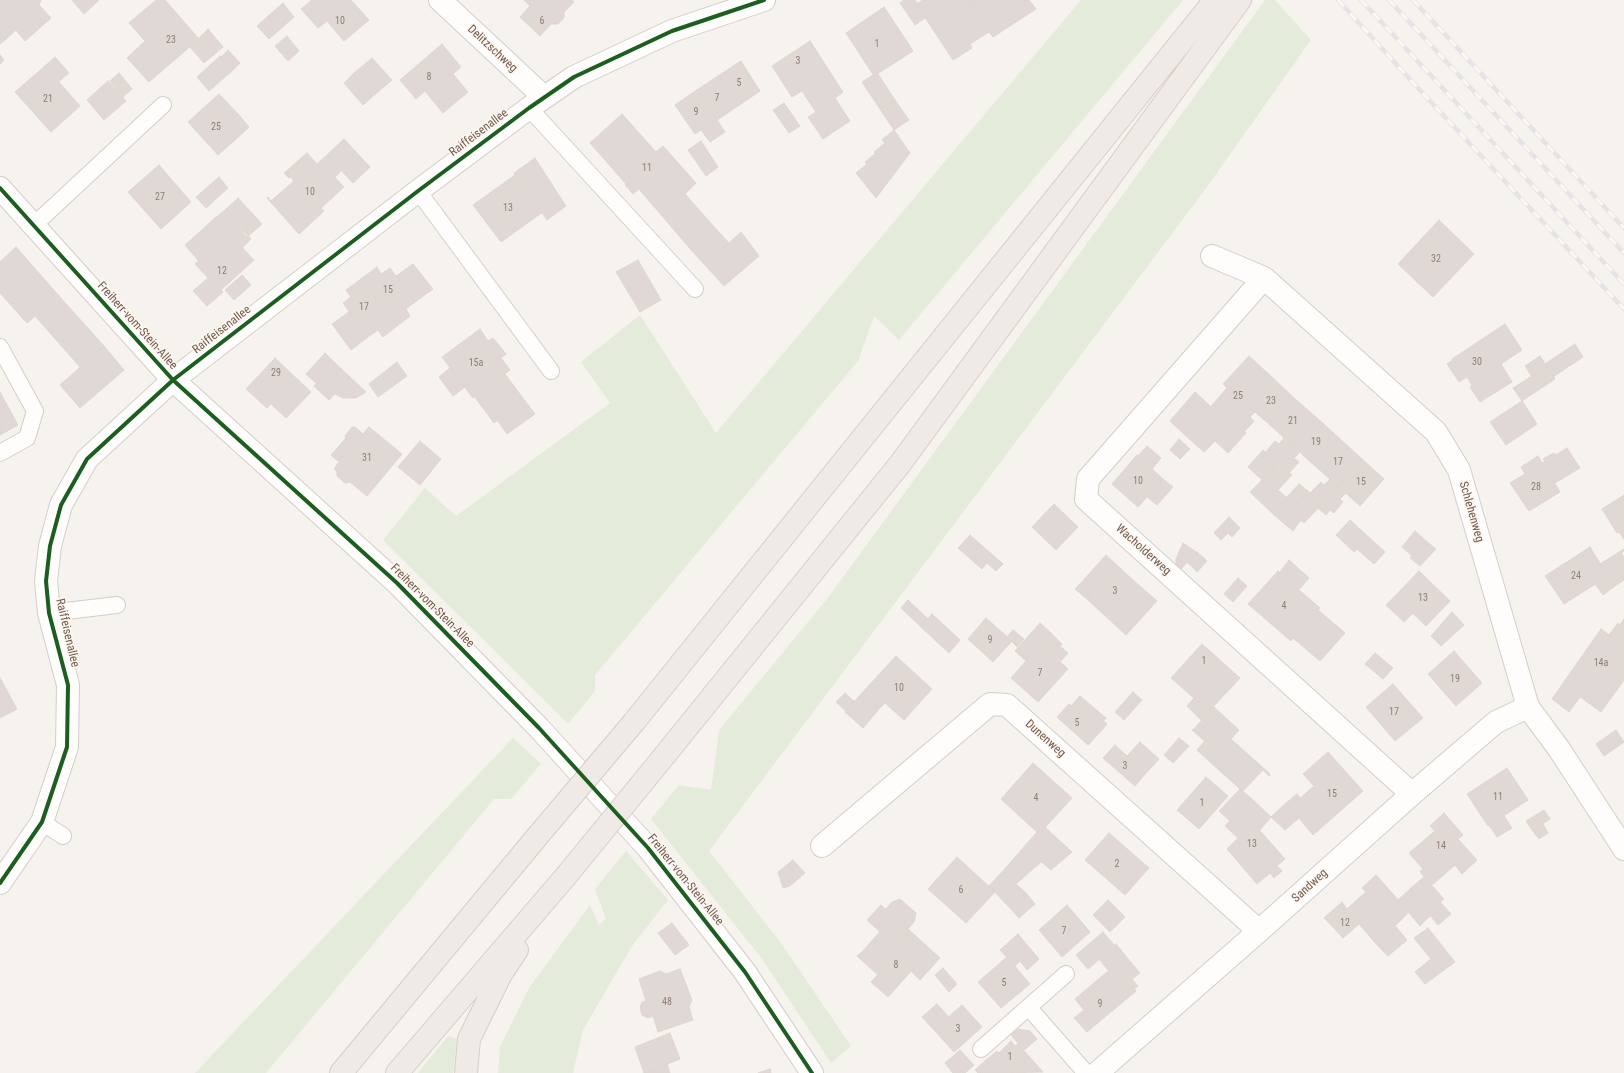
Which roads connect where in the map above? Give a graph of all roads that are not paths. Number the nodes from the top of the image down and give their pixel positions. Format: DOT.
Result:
graph roads {
  1 [pos="440,0"];
  2 [pos="764,0"];
  3 [pos="1215,0"];
  4 [pos="1240,0"];
  5 [pos="537,103"];
  6 [pos="163,105"];
  7 [pos="0,188"];
  8 [pos="418,191"];
  9 [pos="34,226"];
  10 [pos="1212,256"];
  11 [pos="1264,278"];
  12 [pos="695,289"];
  13 [pos="0,347"];
  14 [pos="551,371"];
  15 [pos="173,380"];
  16 [pos="0,453"];
  17 [pos="116,605"];
  18 [pos="49,613"];
  19 [pos="1528,707"];
  20 [pos="1412,794"];
  21 [pos="42,822"];
  22 [pos="63,836"];
  23 [pos="822,846"];
  24 [pos="1624,849"];
  25 [pos="2,874"];
  26 [pos="566,876"];
  27 [pos="1259,931"];
  28 [pos="1066,974"];
  29 [pos="1028,1008"];
  30 [pos="981,1049"];
  31 [pos="340,1073"];
  32 [pos="397,1073"];
  33 [pos="466,1073"];
  34 [pos="812,1073"];
  35 [pos="1086,1073"];
  36 [pos="1097,1073"];
  1 -- 5 [label="street, Delitzschweg"];
  2 -- 5 [label="street, Raiffeisenallee"];
  3 -- 31 [label="highway, bridge"];
  4 -- 26 [label="highway, bridge"];
  5 -- 8 [label="street, Raiffeisenallee"];
  5 -- 12 [label="lane"];
  6 -- 9 [label="lane"];
  7 -- 9 [label="street, Freiherr-vom-Stein-Allee"];
  8 -- 14 [label="lane"];
  8 -- 15 [label="street, Raiffeisenallee"];
  9 -- 15 [label="street, Freiherr-vom-Stein-Allee"];
  10 -- 11 [label="street, Schlehenweg"];
  11 -- 19 [label="street, Schlehenweg"];
  11 -- 20 [label="street, Wacholderweg"];
  13 -- 16 [label="lane"];
  15 -- 18 [label="street, Raiffeisenallee"];
  15 -- 34 [label="street, Freiherr-vom-Stein-Allee"];
  17 -- 18 [label="lane"];
  18 -- 21 [label="street, Raiffeisenallee"];
  19 -- 20 [label="street, Sandweg"];
  19 -- 24 [label="street, Schlehenweg"];
  20 -- 27 [label="street, Sandweg"];
  21 -- 22 [label="lane"];
  21 -- 25 [label="street, Raiffeisenallee"];
  23 -- 27 [label="street, Dunenweg"];
  26 -- 32 [label="highway"];
  26 -- 33 [label="highway"];
  27 -- 36 [label="street, Sandweg"];
  28 -- 29 [label="lane"];
  29 -- 30 [label="lane"];
  29 -- 35 [label="lane"];
}
